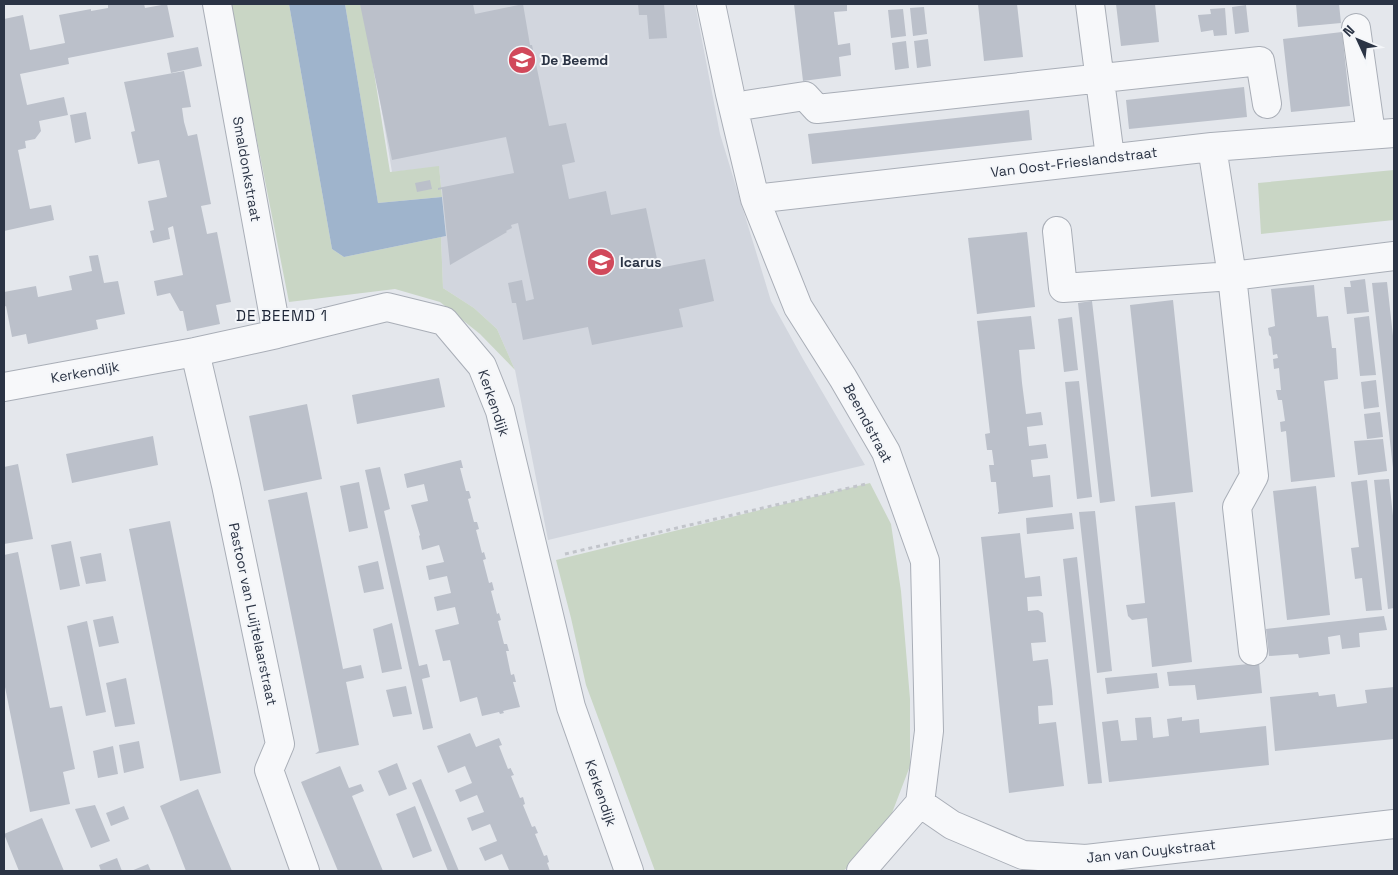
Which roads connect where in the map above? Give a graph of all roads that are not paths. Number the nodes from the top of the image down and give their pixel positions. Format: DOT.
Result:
graph roads {
  1 [pos="217,4"];
  2 [pos="712,4"];
  3 [pos="1090,4"];
  4 [pos="1356,28"];
  5 [pos="1100,78"];
  6 [pos="1267,104"];
  7 [pos="733,107"];
  8 [pos="1383,133"];
  9 [pos="1212,147"];
  10 [pos="1110,157"];
  11 [pos="755,199"];
  12 [pos="1057,231"];
  13 [pos="1394,256"];
  14 [pos="1232,276"];
  15 [pos="277,334"];
  16 [pos="195,352"];
  17 [pos="4,387"];
  18 [pos="1253,651"];
  19 [pos="920,803"];
  20 [pos="1394,824"];
  21 [pos="305,871"];
  22 [pos="629,871"];
  23 [pos="861,871"];
  1 -- 15 [label="street, Smaldonkstraat"];
  2 -- 7 [label="street, Beemdstraat"];
  3 -- 5 [label="street"];
  4 -- 8 [label="street"];
  5 -- 6 [label="street"];
  5 -- 7 [label="street"];
  5 -- 10 [label="street"];
  7 -- 11 [label="street, Beemdstraat"];
  8 -- 9 [label="street, Van Oost-Frieslandstraat"];
  9 -- 10 [label="street, Van Oost-Frieslandstraat"];
  9 -- 14 [label="street"];
  10 -- 11 [label="street, Van Oost-Frieslandstraat"];
  11 -- 19 [label="street, Beemdstraat"];
  12 -- 14 [label="street"];
  13 -- 14 [label="street"];
  14 -- 18 [label="street"];
  15 -- 16 [label="street, Kerkendijk"];
  15 -- 22 [label="street, Kerkendijk"];
  16 -- 17 [label="street, Kerkendijk"];
  16 -- 21 [label="street, Pastoor van Luijtelaarstraat"];
  19 -- 20 [label="street, Jan van Cuykstraat"];
  19 -- 23 [label="street"];
}
